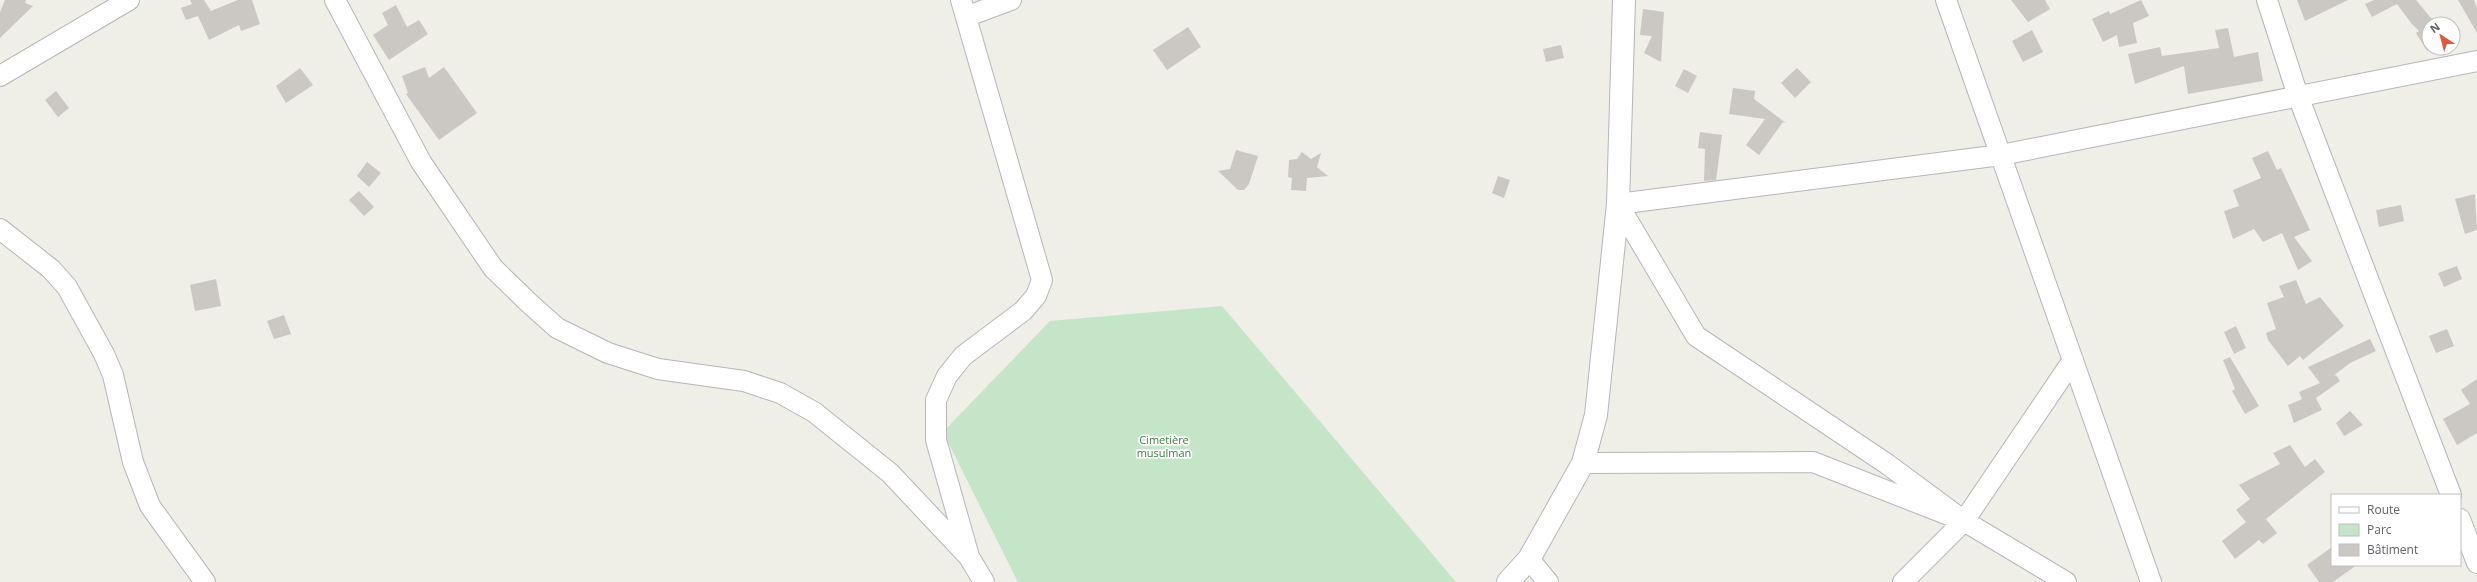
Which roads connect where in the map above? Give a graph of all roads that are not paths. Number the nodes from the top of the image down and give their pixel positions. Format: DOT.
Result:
graph roads {
  1 [pos="129,0"];
  2 [pos="335,0"];
  3 [pos="1011,0"];
  4 [pos="1624,0"];
  5 [pos="1946,0"];
  6 [pos="2267,0"];
  7 [pos="964,8"];
  8 [pos="2477,61"];
  9 [pos="0,76"];
  10 [pos="2298,96"];
  11 [pos="2001,154"];
  12 [pos="1618,204"];
  13 [pos="0,229"];
  14 [pos="2074,360"];
  15 [pos="1583,463"];
  16 [pos="2451,494"];
  17 [pos="1964,521"];
  18 [pos="2461,521"];
  19 [pos="970,557"];
  20 [pos="1529,559"];
  21 [pos="2477,563"];
  22 [pos="205,582"];
  23 [pos="984,582"];
  24 [pos="1508,582"];
  25 [pos="1548,582"];
  26 [pos="1903,582"];
  27 [pos="2066,582"];
  28 [pos="2152,582"];
  1 -- 9 [label="street"];
  2 -- 19 [label="street"];
  3 -- 7 [label="street"];
  4 -- 12 [label="street"];
  5 -- 11 [label="street"];
  6 -- 10 [label="street"];
  7 -- 19 [label="street"];
  8 -- 10 [label="street"];
  10 -- 11 [label="street"];
  10 -- 16 [label="street"];
  11 -- 12 [label="street"];
  11 -- 14 [label="street"];
  12 -- 15 [label="street"];
  12 -- 17 [label="street"];
  13 -- 22 [label="street"];
  14 -- 17 [label="street"];
  14 -- 28 [label="street"];
  15 -- 17 [label="street"];
  15 -- 20 [label="street"];
  17 -- 26 [label="street"];
  17 -- 27 [label="street"];
  18 -- 21 [label="street"];
  19 -- 23 [label="street"];
  20 -- 24 [label="street"];
  20 -- 25 [label="street"];
}
